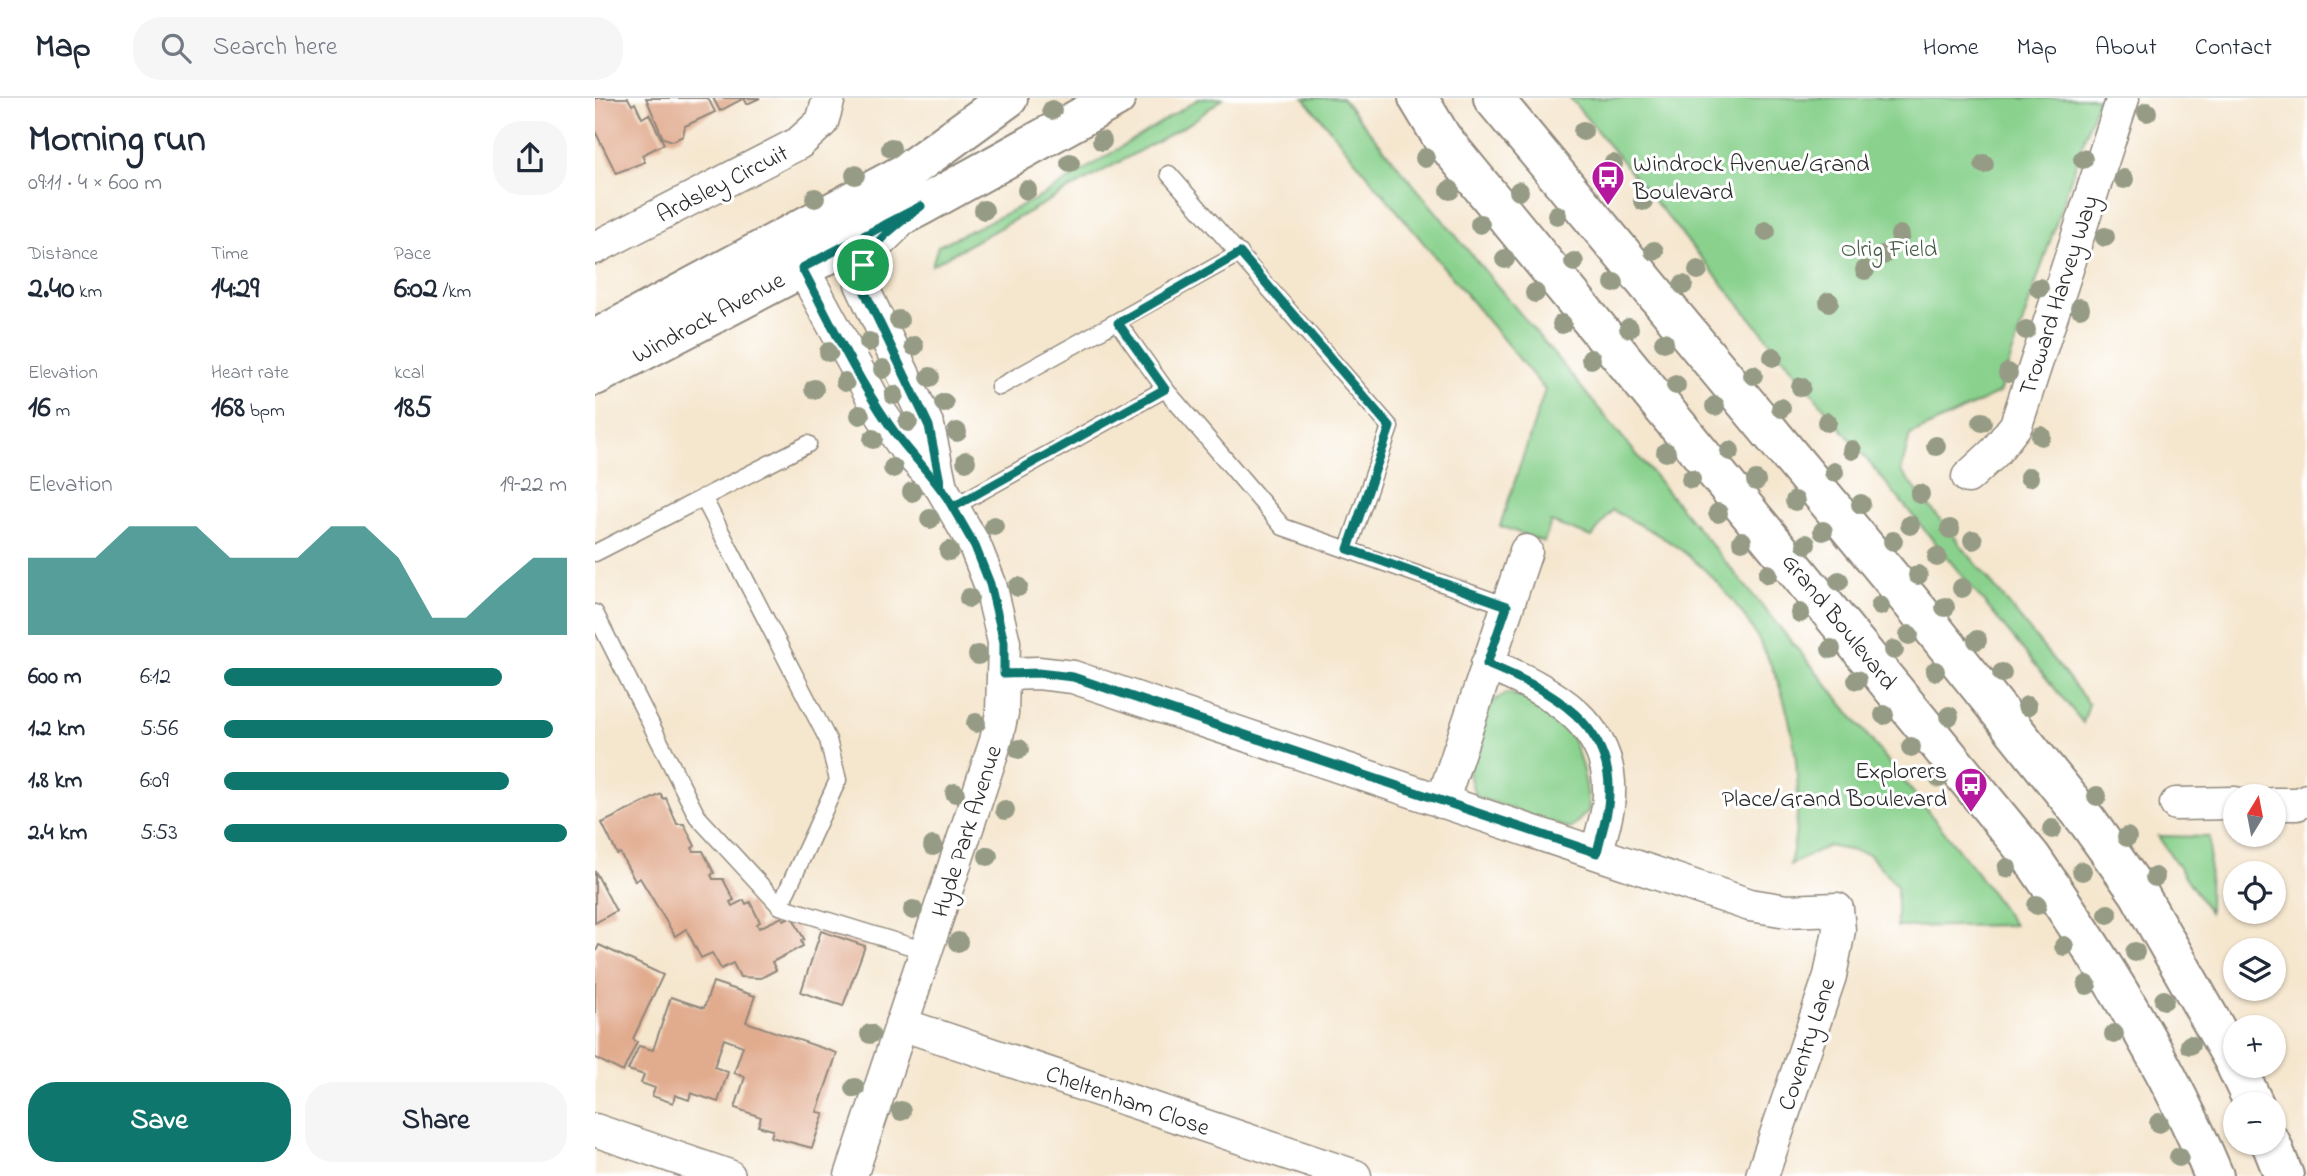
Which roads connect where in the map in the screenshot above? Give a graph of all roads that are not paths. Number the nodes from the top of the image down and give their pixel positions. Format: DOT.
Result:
graph roads {
  1 [pos="829,98"];
  2 [pos="1008,98"];
  3 [pos="1116,98"];
  4 [pos="1418,98"];
  5 [pos="1493,98"];
  6 [pos="2123,98"];
  7 [pos="1169,174"];
  8 [pos="921,206"];
  9 [pos="595,248"];
  10 [pos="794,253"];
  11 [pos="1240,253"];
  12 [pos="1118,323"];
  13 [pos="595,339"];
  14 [pos="595,376"];
  15 [pos="999,387"];
  16 [pos="1165,389"];
  17 [pos="808,444"];
  18 [pos="1968,477"];
  19 [pos="703,497"];
  20 [pos="947,497"];
  21 [pos="1348,549"];
  22 [pos="1526,551"];
  23 [pos="595,553"];
  24 [pos="1507,606"];
  25 [pos="595,612"];
  26 [pos="1487,664"];
  27 [pos="1004,674"];
  28 [pos="2307,800"];
  29 [pos="1441,802"];
  30 [pos="2223,803"];
  31 [pos="2176,804"];
  32 [pos="2286,804"];
  33 [pos="1597,853"];
  34 [pos="781,906"];
  35 [pos="926,951"];
  36 [pos="901,1024"];
  37 [pos="2223,1044"];
  38 [pos="595,1130"];
  39 [pos="2275,1155"];
  40 [pos="1334,1173"];
  41 [pos="729,1176"];
  42 [pos="851,1176"];
  43 [pos="1762,1176"];
  44 [pos="2214,1176"];
  45 [pos="2284,1176"];
  1 -- 9 [label="street, Ardsley Circuit"];
  2 -- 10 [label="street, Windrock Avenue"];
  3 -- 8 [label="street, Windrock Avenue"];
  4 -- 44 [label="street, Grand Boulevard"];
  5 -- 37 [label="street"];
  6 -- 18 [label="street, Troward Harvey Way"];
  7 -- 11 [label="lane"];
  8 -- 10 [label="street, Windrock Avenue"];
  8 -- 20 [label="street, Hyde Park Avenue"];
  10 -- 13 [label="street, Windrock Avenue"];
  10 -- 14 [label="street, Windrock Avenue"];
  10 -- 20 [label="street, Hyde Park Avenue"];
  11 -- 12 [label="lane"];
  11 -- 21 [label="lane"];
  12 -- 15 [label="lane"];
  12 -- 16 [label="lane"];
  16 -- 20 [label="lane"];
  16 -- 21 [label="lane"];
  17 -- 19 [label="lane"];
  19 -- 23 [label="lane"];
  19 -- 34 [label="lane"];
  20 -- 27 [label="street, Hyde Park Avenue"];
  21 -- 24 [label="lane"];
  22 -- 24 [label="street"];
  24 -- 26 [label="street"];
  25 -- 34 [label="lane"];
  26 -- 29 [label="street"];
  26 -- 33 [label="street"];
  27 -- 29 [label="street"];
  27 -- 35 [label="street, Hyde Park Avenue"];
  28 -- 32 [label="street"];
  29 -- 33 [label="street"];
  30 -- 31 [label="street"];
  33 -- 43 [label="street, Coventry Lane"];
  34 -- 35 [label="lane"];
  35 -- 36 [label="street, Hyde Park Avenue"];
  36 -- 40 [label="street, Cheltenham Close"];
  36 -- 42 [label="street, Hyde Park Avenue"];
  38 -- 41 [label="street"];
  39 -- 45 [label="street"];
}
